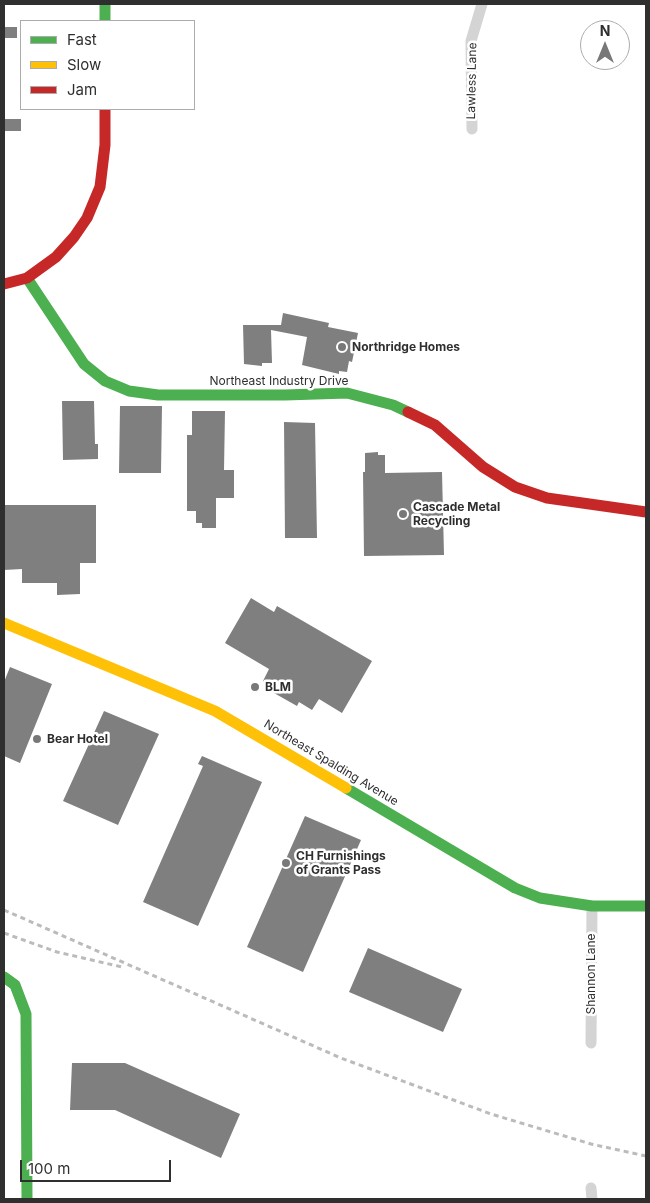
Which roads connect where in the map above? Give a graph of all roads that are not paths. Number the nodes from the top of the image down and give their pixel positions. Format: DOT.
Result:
graph roads {
  1 [pos="105,4"];
  2 [pos="482,4"];
  3 [pos="105,20"];
  4 [pos="105,110"];
  5 [pos="472,129"];
  6 [pos="27,278"];
  7 [pos="4,284"];
  8 [pos="646,512"];
  9 [pos="4,623"];
  10 [pos="592,906"];
  11 [pos="646,906"];
  12 [pos="4,977"];
  13 [pos="591,1043"];
  14 [pos="27,1199"];
  1 -- 3 [label="street"];
  2 -- 5 [label="street, Lawless Lane"];
  4 -- 6 [label="street"];
  6 -- 7 [label="street"];
  6 -- 8 [label="street, Northeast Industry Drive"];
  9 -- 10 [label="street, Northeast Spalding Avenue"];
  10 -- 11 [label="street, Northeast Spalding Avenue"];
  10 -- 13 [label="street, Shannon Lane"];
  12 -- 14 [label="street"];
}
